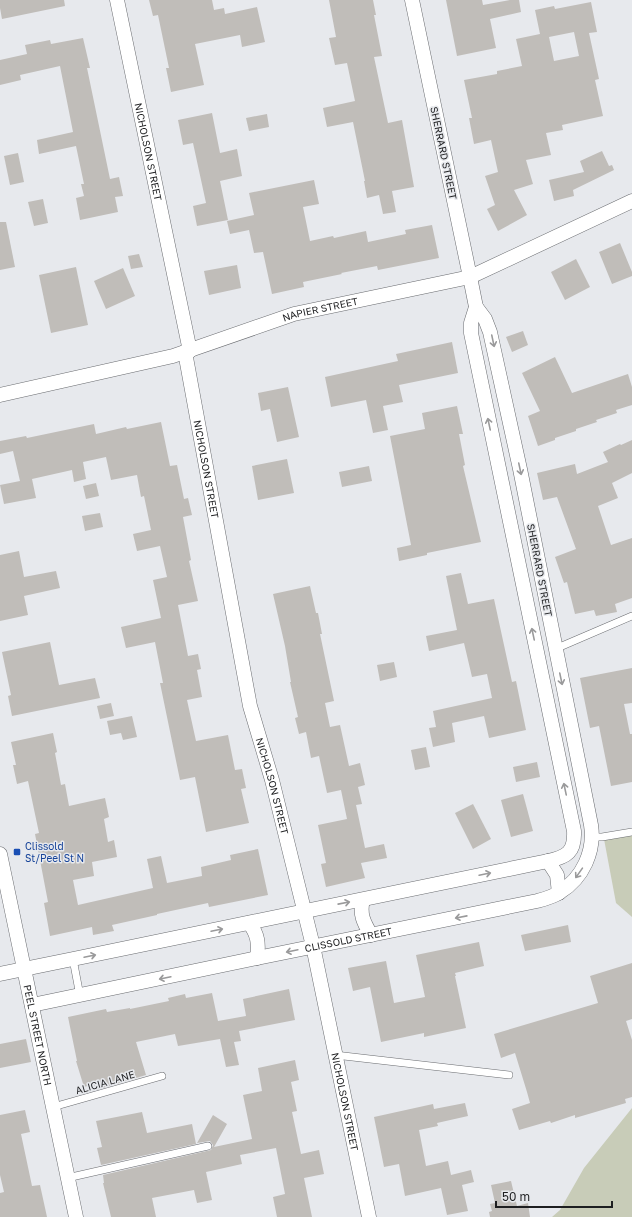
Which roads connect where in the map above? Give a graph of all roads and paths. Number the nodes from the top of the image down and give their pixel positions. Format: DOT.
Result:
graph roads {
  1 [pos="117,0"];
  2 [pos="412,0"];
  3 [pos="632,201"];
  4 [pos="470,277"];
  5 [pos="476,307"];
  6 [pos="187,352"];
  7 [pos="0,395"];
  8 [pos="632,616"];
  9 [pos="555,649"];
  10 [pos="588,810"];
  11 [pos="570,814"];
  12 [pos="632,832"];
  13 [pos="592,838"];
  14 [pos="574,841"];
  15 [pos="0,854"];
  16 [pos="548,861"];
  17 [pos="560,893"];
  18 [pos="363,900"];
  19 [pos="304,911"];
  20 [pos="249,923"];
  21 [pos="371,935"];
  22 [pos="313,946"];
  23 [pos="257,958"];
  24 [pos="73,960"];
  25 [pos="24,969"];
  26 [pos="0,974"];
  27 [pos="80,996"];
  28 [pos="32,1006"];
  29 [pos="335,1055"];
  30 [pos="509,1075"];
  31 [pos="162,1076"];
  32 [pos="53,1107"];
  33 [pos="208,1146"];
  34 [pos="68,1178"];
  35 [pos="76,1217"];
  36 [pos="369,1217"];
  1 -- 6 [label="street, NICHOLSON STREET"];
  2 -- 4 [label="street, SHERRARD STREET"];
  3 -- 4 [label="street, NAPIER STREET"];
  4 -- 5 [label="street, SHERRARD STREET"];
  4 -- 6 [label="street, NAPIER STREET"];
  5 -- 9 [label="street, SHERRARD STREET, one-way"];
  11 -- 5 [label="street, SHERRARD STREET, one-way"];
  6 -- 7 [label="street, NAPIER STREET"];
  6 -- 19 [label="street, NICHOLSON STREET"];
  8 -- 9 [label="lane"];
  9 -- 10 [label="street, SHERRARD STREET, one-way"];
  10 -- 11 [label="street"];
  10 -- 13 [label="street, SHERRARD STREET"];
  11 -- 14 [label="street, SHERRARD STREET"];
  12 -- 13 [label="lane"];
  13 -- 14 [label="street"];
  13 -- 17 [label="street, CLISSOLD STREET, one-way"];
  14 -- 16 [label="street"];
  15 -- 25 [label="street, PEEL STREET NORTH"];
  16 -- 17 [label="street"];
  18 -- 16 [label="street, one-way"];
  17 -- 21 [label="street, CLISSOLD STREET, one-way"];
  19 -- 18 [label="street, one-way"];
  18 -- 21 [label="street"];
  19 -- 20 [label="street"];
  19 -- 22 [label="street, NICHOLSON STREET"];
  20 -- 23 [label="street"];
  24 -- 20 [label="street, one-way"];
  21 -- 22 [label="street, CLISSOLD STREET"];
  22 -- 23 [label="street, CLISSOLD STREET, one-way"];
  22 -- 29 [label="street, NICHOLSON STREET"];
  23 -- 27 [label="street, CLISSOLD STREET, one-way"];
  24 -- 25 [label="street"];
  24 -- 27 [label="lane"];
  25 -- 26 [label="street"];
  25 -- 28 [label="street, PEEL STREET NORTH"];
  27 -- 28 [label="street, CLISSOLD STREET"];
  28 -- 32 [label="street, PEEL STREET NORTH"];
  29 -- 30 [label="lane"];
  29 -- 36 [label="street, NICHOLSON STREET"];
  31 -- 32 [label="lane, ALICIA LANE"];
  32 -- 34 [label="street, PEEL STREET NORTH"];
  33 -- 34 [label="lane"];
  34 -- 35 [label="street, PEEL STREET NORTH"];
}
